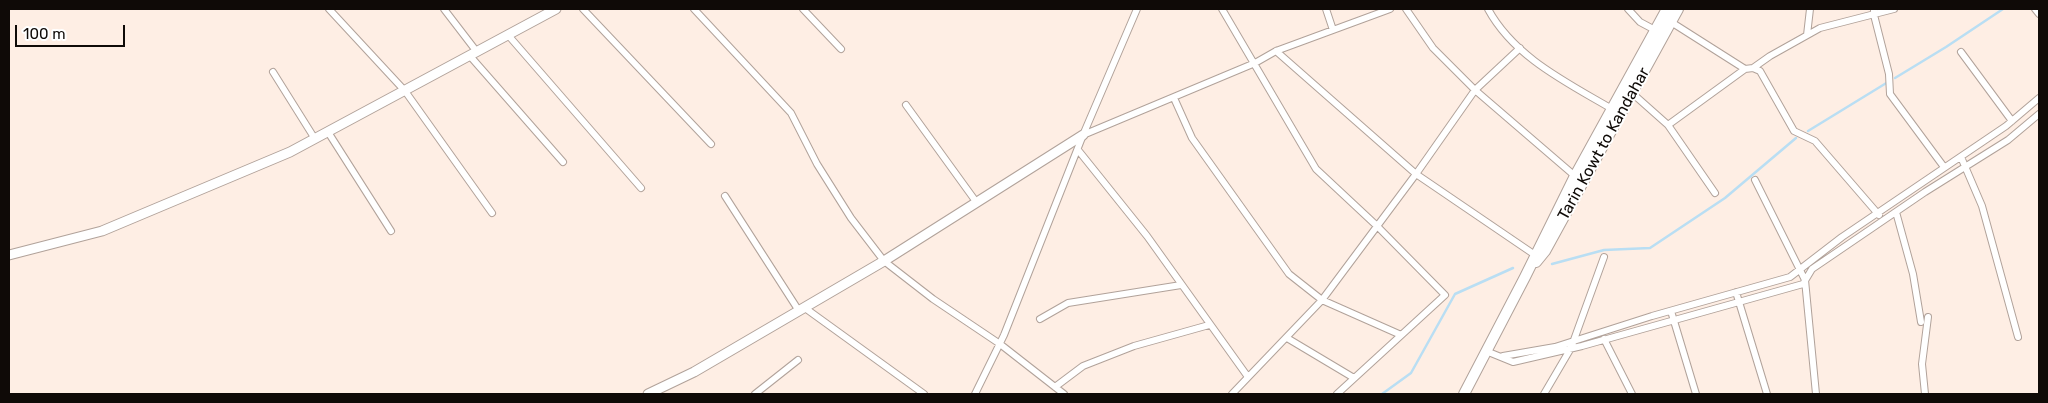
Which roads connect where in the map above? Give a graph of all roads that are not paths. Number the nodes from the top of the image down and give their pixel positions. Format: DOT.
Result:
graph roads {
  1 [pos="329,9"];
  2 [pos="444,9"];
  3 [pos="556,9"];
  4 [pos="583,9"];
  5 [pos="694,9"];
  6 [pos="802,9"];
  7 [pos="1137,9"];
  8 [pos="1222,9"];
  9 [pos="1326,9"];
  10 [pos="1390,9"];
  11 [pos="1406,9"];
  12 [pos="1488,9"];
  13 [pos="1628,9"];
  14 [pos="1667,9"];
  15 [pos="1678,9"];
  16 [pos="1810,9"];
  17 [pos="1894,9"];
  18 [pos="2035,9"];
  19 [pos="1874,12"];
  20 [pos="2039,14"];
  21 [pos="1671,22"];
  22 [pos="1334,30"];
  23 [pos="1655,30"];
  24 [pos="508,35"];
  25 [pos="1807,35"];
  26 [pos="1520,48"];
  27 [pos="842,49"];
  28 [pos="1276,51"];
  29 [pos="1961,52"];
  30 [pos="474,54"];
  31 [pos="1255,64"];
  32 [pos="1753,68"];
  33 [pos="1745,69"];
  34 [pos="273,72"];
  35 [pos="1475,90"];
  36 [pos="405,91"];
  37 [pos="1632,93"];
  38 [pos="1174,98"];
  39 [pos="2039,98"];
  40 [pos="906,105"];
  41 [pos="1612,109"];
  42 [pos="2039,114"];
  43 [pos="2012,121"];
  44 [pos="1668,125"];
  45 [pos="328,132"];
  46 [pos="1083,136"];
  47 [pos="315,139"];
  48 [pos="711,144"];
  49 [pos="1078,150"];
  50 [pos="1961,156"];
  51 [pos="563,162"];
  52 [pos="1966,166"];
  53 [pos="1944,168"];
  54 [pos="1416,174"];
  55 [pos="1575,176"];
  56 [pos="1755,180"];
  57 [pos="641,188"];
  58 [pos="1715,193"];
  59 [pos="725,196"];
  60 [pos="977,203"];
  61 [pos="1896,212"];
  62 [pos="492,213"];
  63 [pos="1877,213"];
  64 [pos="1886,219"];
  65 [pos="1378,226"];
  66 [pos="391,231"];
  67 [pos="9,255"];
  68 [pos="1537,256"];
  69 [pos="1604,257"];
  70 [pos="884,261"];
  71 [pos="1800,270"];
  72 [pos="1805,280"];
  73 [pos="1181,285"];
  74 [pos="1736,292"];
  75 [pos="1322,300"];
  76 [pos="1739,302"];
  77 [pos="802,309"];
  78 [pos="1671,311"];
  79 [pos="1928,317"];
  80 [pos="1040,320"];
  81 [pos="1674,320"];
  82 [pos="1921,322"];
  83 [pos="1209,325"];
  84 [pos="1401,335"];
  85 [pos="2018,337"];
  86 [pos="1287,338"];
  87 [pos="1604,339"];
  88 [pos="1574,341"];
  89 [pos="1000,344"];
  90 [pos="1571,348"];
  91 [pos="1486,351"];
  92 [pos="1503,356"];
  93 [pos="798,360"];
  94 [pos="1248,377"];
  95 [pos="1354,378"];
  96 [pos="1055,387"];
  97 [pos="648,394"];
  98 [pos="755,394"];
  99 [pos="924,394"];
  100 [pos="975,394"];
  101 [pos="1064,394"];
  102 [pos="1232,394"];
  103 [pos="1336,394"];
  104 [pos="1464,394"];
  105 [pos="1544,394"];
  106 [pos="1632,394"];
  107 [pos="1696,394"];
  108 [pos="1766,394"];
  109 [pos="1816,394"];
  110 [pos="1925,394"];
  1 -- 36 [label="street"];
  2 -- 30 [label="street"];
  3 -- 24 [label="street"];
  4 -- 48 [label="street"];
  5 -- 70 [label="street"];
  6 -- 27 [label="street"];
  7 -- 46 [label="street"];
  8 -- 31 [label="street"];
  9 -- 22 [label="street"];
  10 -- 22 [label="street"];
  11 -- 35 [label="street"];
  12 -- 26 [label="street"];
  13 -- 23 [label="street"];
  14 -- 23 [label="main road, Tarin Kowt to Kandahar"];
  15 -- 21 [label="main road, Tarin Kowt to Kandahar"];
  16 -- 25 [label="street"];
  17 -- 19 [label="street"];
  18 -- 20 [label="street"];
  19 -- 25 [label="street"];
  19 -- 53 [label="street"];
  21 -- 33 [label="street"];
  21 -- 37 [label="main road, Tarin Kowt to Kandahar"];
  22 -- 28 [label="street"];
  23 -- 41 [label="main road, Tarin Kowt to Kandahar"];
  24 -- 30 [label="street"];
  24 -- 57 [label="street"];
  25 -- 32 [label="street"];
  26 -- 35 [label="street"];
  26 -- 41 [label="street"];
  28 -- 31 [label="street"];
  28 -- 54 [label="street"];
  29 -- 43 [label="street"];
  30 -- 36 [label="street"];
  30 -- 51 [label="street"];
  31 -- 38 [label="street"];
  31 -- 65 [label="street"];
  32 -- 33 [label="street"];
  32 -- 63 [label="street"];
  33 -- 44 [label="street"];
  34 -- 47 [label="street"];
  35 -- 54 [label="street"];
  35 -- 55 [label="street"];
  36 -- 45 [label="street"];
  36 -- 62 [label="street"];
  37 -- 44 [label="street"];
  37 -- 68 [label="main road, Tarin Kowt to Kandahar"];
  38 -- 46 [label="street"];
  38 -- 75 [label="street"];
  39 -- 43 [label="street"];
  40 -- 60 [label="street"];
  41 -- 55 [label="main road, Tarin Kowt to Kandahar"];
  42 -- 52 [label="street"];
  43 -- 50 [label="street"];
  44 -- 58 [label="street"];
  45 -- 47 [label="street"];
  45 -- 66 [label="street"];
  46 -- 49 [label="street"];
  46 -- 60 [label="street"];
  47 -- 67 [label="street"];
  49 -- 73 [label="street"];
  49 -- 89 [label="street"];
  50 -- 52 [label="street"];
  50 -- 53 [label="street"];
  52 -- 61 [label="street"];
  52 -- 85 [label="street"];
  53 -- 63 [label="street"];
  54 -- 65 [label="street"];
  54 -- 68 [label="street"];
  55 -- 68 [label="main road, Tarin Kowt to Kandahar"];
  56 -- 71 [label="street"];
  59 -- 77 [label="street"];
  60 -- 70 [label="street"];
  61 -- 64 [label="street"];
  61 -- 82 [label="street"];
  63 -- 64 [label="street"];
  63 -- 71 [label="street"];
  64 -- 72 [label="street"];
  65 -- 75 [label="street"];
  65 -- 84 [label="street"];
  68 -- 91 [label="main road, Tarin Kowt to Kandahar"];
  69 -- 88 [label="street"];
  70 -- 77 [label="street"];
  70 -- 89 [label="street"];
  71 -- 72 [label="street"];
  71 -- 74 [label="street"];
  72 -- 76 [label="street"];
  72 -- 109 [label="street"];
  73 -- 80 [label="street"];
  73 -- 83 [label="street"];
  74 -- 76 [label="street"];
  74 -- 78 [label="street"];
  75 -- 84 [label="street"];
  75 -- 86 [label="street"];
  76 -- 81 [label="street"];
  76 -- 108 [label="street"];
  77 -- 97 [label="street"];
  77 -- 99 [label="street"];
  78 -- 81 [label="street"];
  78 -- 88 [label="street"];
  79 -- 110 [label="street"];
  81 -- 87 [label="street"];
  81 -- 107 [label="street"];
  83 -- 94 [label="street"];
  83 -- 96 [label="street"];
  84 -- 95 [label="street"];
  86 -- 94 [label="street"];
  86 -- 95 [label="street"];
  87 -- 90 [label="street"];
  87 -- 106 [label="street"];
  88 -- 90 [label="street"];
  88 -- 92 [label="street"];
  89 -- 96 [label="street"];
  89 -- 100 [label="street"];
  90 -- 92 [label="street"];
  90 -- 105 [label="street"];
  91 -- 92 [label="street"];
  91 -- 104 [label="main road, Tarin Kowt to Kandahar"];
  93 -- 98 [label="street"];
  94 -- 102 [label="street"];
  95 -- 103 [label="street"];
  96 -- 101 [label="street"];
}
